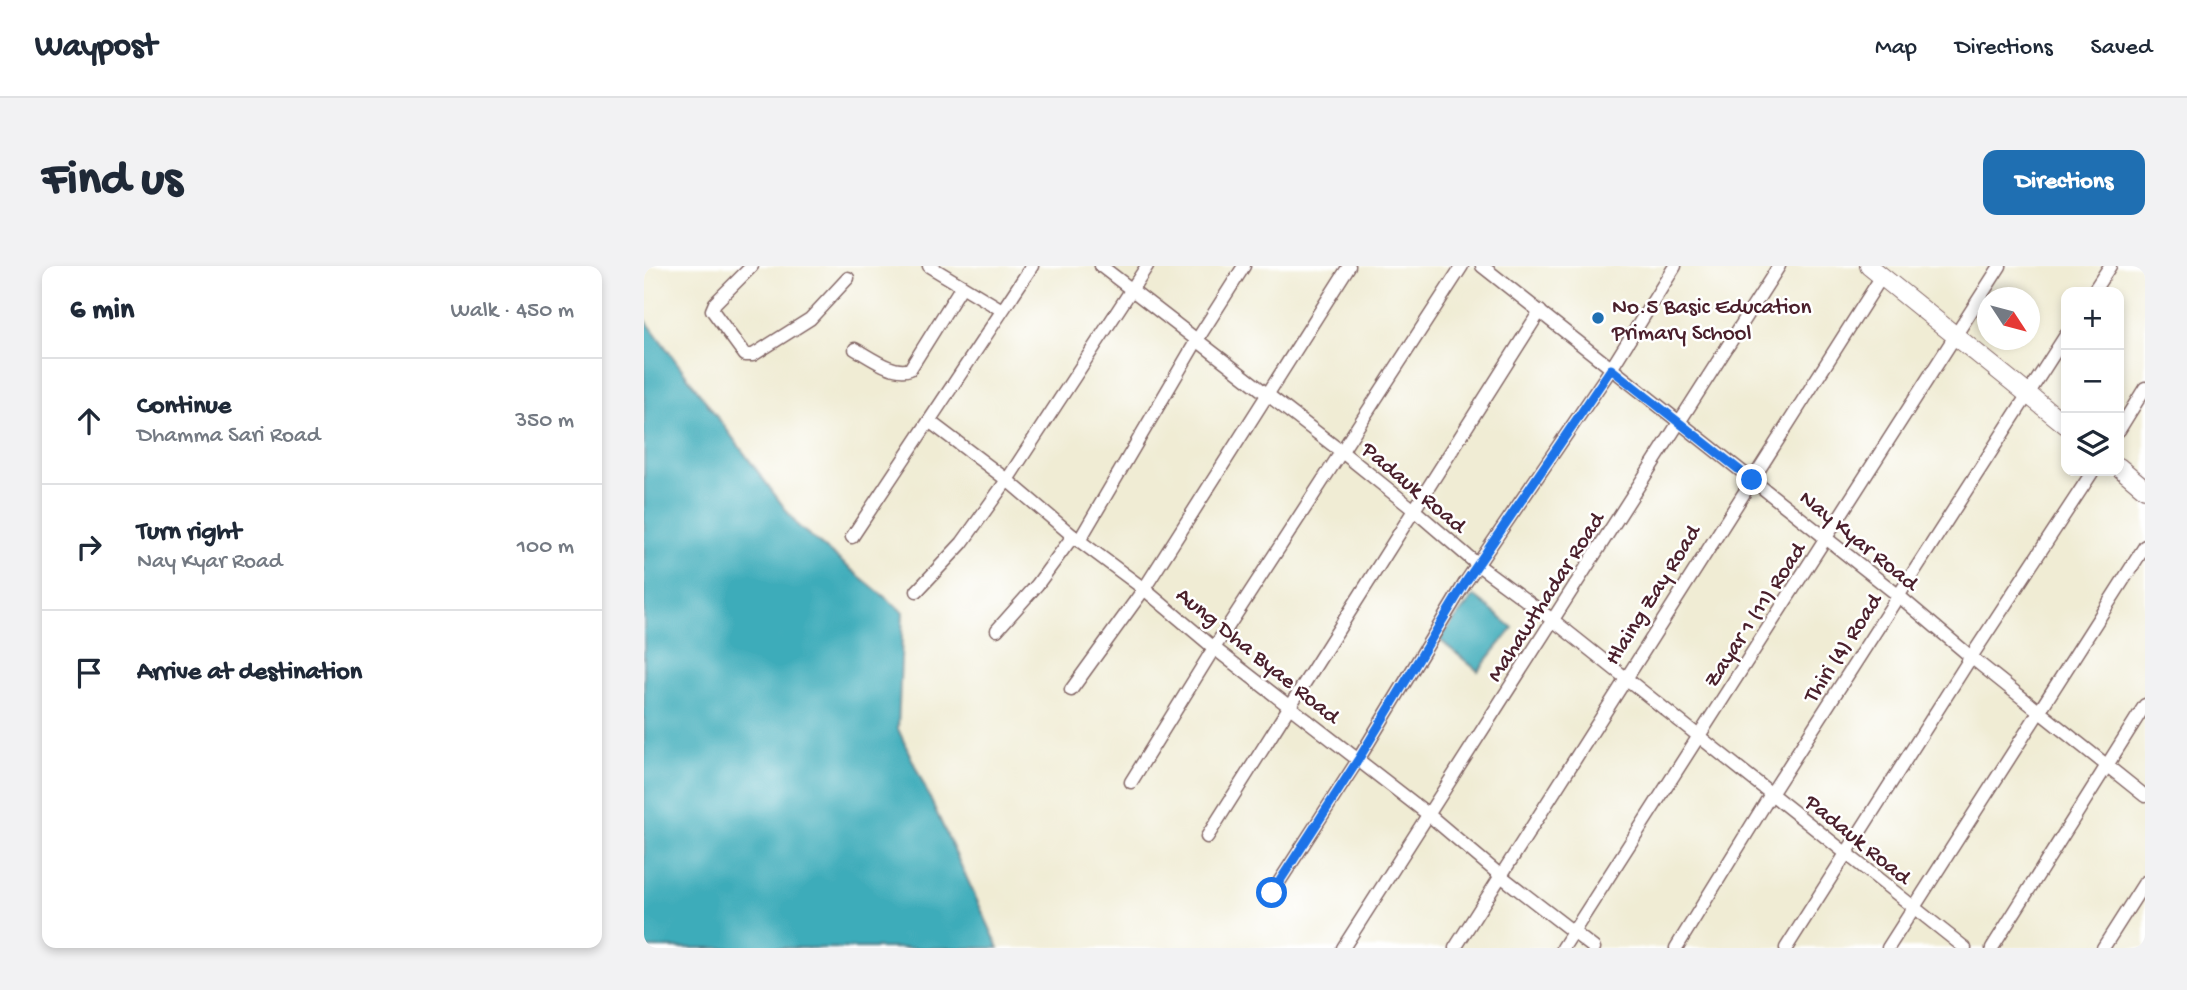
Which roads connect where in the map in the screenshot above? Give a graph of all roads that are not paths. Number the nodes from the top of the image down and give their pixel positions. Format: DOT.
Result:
graph roads {
  1 [pos="752,266"];
  2 [pos="929,266"];
  3 [pos="1032,266"];
  4 [pos="1101,266"];
  5 [pos="1147,266"];
  6 [pos="1244,266"];
  7 [pos="1349,266"];
  8 [pos="1462,266"];
  9 [pos="1482,266"];
  10 [pos="1675,266"];
  11 [pos="1779,266"];
  12 [pos="2000,266"];
  13 [pos="2110,266"];
  14 [pos="1880,269"];
  15 [pos="848,278"];
  16 [pos="962,286"];
  17 [pos="2096,287"];
  18 [pos="1132,290"];
  19 [pos="1002,310"];
  20 [pos="1539,311"];
  21 [pos="1955,333"];
  22 [pos="1197,340"];
  23 [pos="2061,343"];
  24 [pos="855,349"];
  25 [pos="1611,369"];
  26 [pos="2145,388"];
  27 [pos="1268,395"];
  28 [pos="2029,395"];
  29 [pos="929,421"];
  30 [pos="2061,421"];
  31 [pos="2124,422"];
  32 [pos="1680,423"];
  33 [pos="1341,452"];
  34 [pos="2124,471"];
  35 [pos="2090,476"];
  36 [pos="1007,480"];
  37 [pos="1752,480"];
  38 [pos="2145,489"];
  39 [pos="1414,510"];
  40 [pos="852,537"];
  41 [pos="1076,539"];
  42 [pos="1826,539"];
  43 [pos="2145,546"];
  44 [pos="1478,565"];
  45 [pos="1143,589"];
  46 [pos="917,592"];
  47 [pos="1899,596"];
  48 [pos="1554,621"];
  49 [pos="997,630"];
  50 [pos="1214,648"];
  51 [pos="1971,657"];
  52 [pos="1626,678"];
  53 [pos="1071,690"];
  54 [pos="2145,705"];
  55 [pos="1290,707"];
  56 [pos="2038,711"];
  57 [pos="1699,737"];
  58 [pos="1358,760"];
  59 [pos="2107,767"];
  60 [pos="1131,782"];
  61 [pos="1771,794"];
  62 [pos="2145,796"];
  63 [pos="1429,815"];
  64 [pos="1207,837"];
  65 [pos="1846,854"];
  66 [pos="1502,876"];
  67 [pos="2145,882"];
  68 [pos="1272,893"];
  69 [pos="1914,908"];
  70 [pos="1573,932"];
  71 [pos="1343,948"];
  72 [pos="1455,948"];
  73 [pos="1563,948"];
  74 [pos="1594,948"];
  75 [pos="1676,948"];
  76 [pos="1786,948"];
  77 [pos="1888,948"];
  78 [pos="1965,948"];
  79 [pos="1992,948"];
  80 [pos="2103,948"];
  1 -- 15 [label="street"];
  2 -- 16 [label="street"];
  3 -- 19 [label="street"];
  4 -- 18 [label="street, Padauk Road"];
  5 -- 18 [label="street"];
  6 -- 22 [label="street"];
  7 -- 27 [label="street"];
  8 -- 33 [label="street"];
  9 -- 20 [label="street, Nay Kyar Road"];
  10 -- 25 [label="street"];
  11 -- 32 [label="street, Mahawthadar Road"];
  12 -- 21 [label="street, Zayar 1 (11) Road"];
  13 -- 17 [label="street"];
  14 -- 21 [label="street"];
  14 -- 37 [label="street, Hlaing Zay Road"];
  16 -- 19 [label="street"];
  16 -- 24 [label="street"];
  18 -- 22 [label="street, Padauk Road"];
  18 -- 36 [label="street"];
  19 -- 29 [label="street"];
  20 -- 25 [label="street, Nay Kyar Road"];
  20 -- 39 [label="street"];
  21 -- 28 [label="street"];
  21 -- 42 [label="street, Zayar 1 (11) Road"];
  22 -- 27 [label="street, Padauk Road"];
  22 -- 41 [label="street"];
  23 -- 28 [label="street, Thiri (4) Road"];
  25 -- 32 [label="street, Nay Kyar Road"];
  25 -- 44 [label="street"];
  26 -- 31 [label="street"];
  27 -- 33 [label="street, Padauk Road"];
  27 -- 45 [label="street"];
  28 -- 30 [label="street"];
  28 -- 47 [label="street, Thiri (4) Road"];
  29 -- 36 [label="street, Aung Dha Byae Road"];
  29 -- 40 [label="street"];
  32 -- 37 [label="street, Nay Kyar Road"];
  32 -- 48 [label="street, Mahawthadar Road"];
  33 -- 39 [label="street, Padauk Road"];
  33 -- 50 [label="street"];
  34 -- 38 [label="street"];
  35 -- 51 [label="street"];
  36 -- 41 [label="street, Aung Dha Byae Road"];
  36 -- 46 [label="street"];
  37 -- 42 [label="street, Nay Kyar Road"];
  37 -- 52 [label="street, Hlaing Zay Road"];
  39 -- 44 [label="street, Padauk Road"];
  39 -- 55 [label="street"];
  41 -- 45 [label="street, Aung Dha Byae Road"];
  41 -- 49 [label="street"];
  42 -- 47 [label="street, Nay Kyar Road"];
  42 -- 57 [label="street, Zayar 1 (11) Road"];
  43 -- 56 [label="street"];
  44 -- 48 [label="street, Padauk Road"];
  44 -- 58 [label="street"];
  45 -- 50 [label="street, Aung Dha Byae Road"];
  45 -- 53 [label="street"];
  47 -- 51 [label="street, Nay Kyar Road"];
  47 -- 61 [label="street, Thiri (4) Road"];
  48 -- 52 [label="street, Padauk Road"];
  48 -- 63 [label="street, Mahawthadar Road"];
  50 -- 55 [label="street, Aung Dha Byae Road"];
  50 -- 60 [label="street"];
  51 -- 56 [label="street, Nay Kyar Road"];
  51 -- 65 [label="street"];
  52 -- 57 [label="street, Padauk Road"];
  52 -- 66 [label="street, Hlaing Zay Road"];
  54 -- 59 [label="street"];
  55 -- 58 [label="street, Aung Dha Byae Road"];
  55 -- 64 [label="street"];
  56 -- 59 [label="street, Nay Kyar Road"];
  56 -- 69 [label="street"];
  57 -- 61 [label="street, Padauk Road"];
  57 -- 70 [label="street, Zayar 1 (11) Road"];
  58 -- 63 [label="street, Aung Dha Byae Road"];
  58 -- 68 [label="street"];
  59 -- 62 [label="street, Nay Kyar Road"];
  59 -- 79 [label="street"];
  61 -- 65 [label="street, Padauk Road"];
  61 -- 75 [label="street, Thiri (4) Road"];
  63 -- 66 [label="street, Aung Dha Byae Road"];
  63 -- 71 [label="street, Mahawthadar Road"];
  65 -- 69 [label="street, Padauk Road"];
  65 -- 76 [label="street"];
  66 -- 70 [label="street, Aung Dha Byae Road"];
  66 -- 72 [label="street, Hlaing Zay Road"];
  67 -- 80 [label="street"];
  69 -- 77 [label="street"];
  69 -- 78 [label="street, Padauk Road"];
  70 -- 73 [label="street, Zayar 1 (11) Road"];
  70 -- 74 [label="street, Aung Dha Byae Road"];
}
